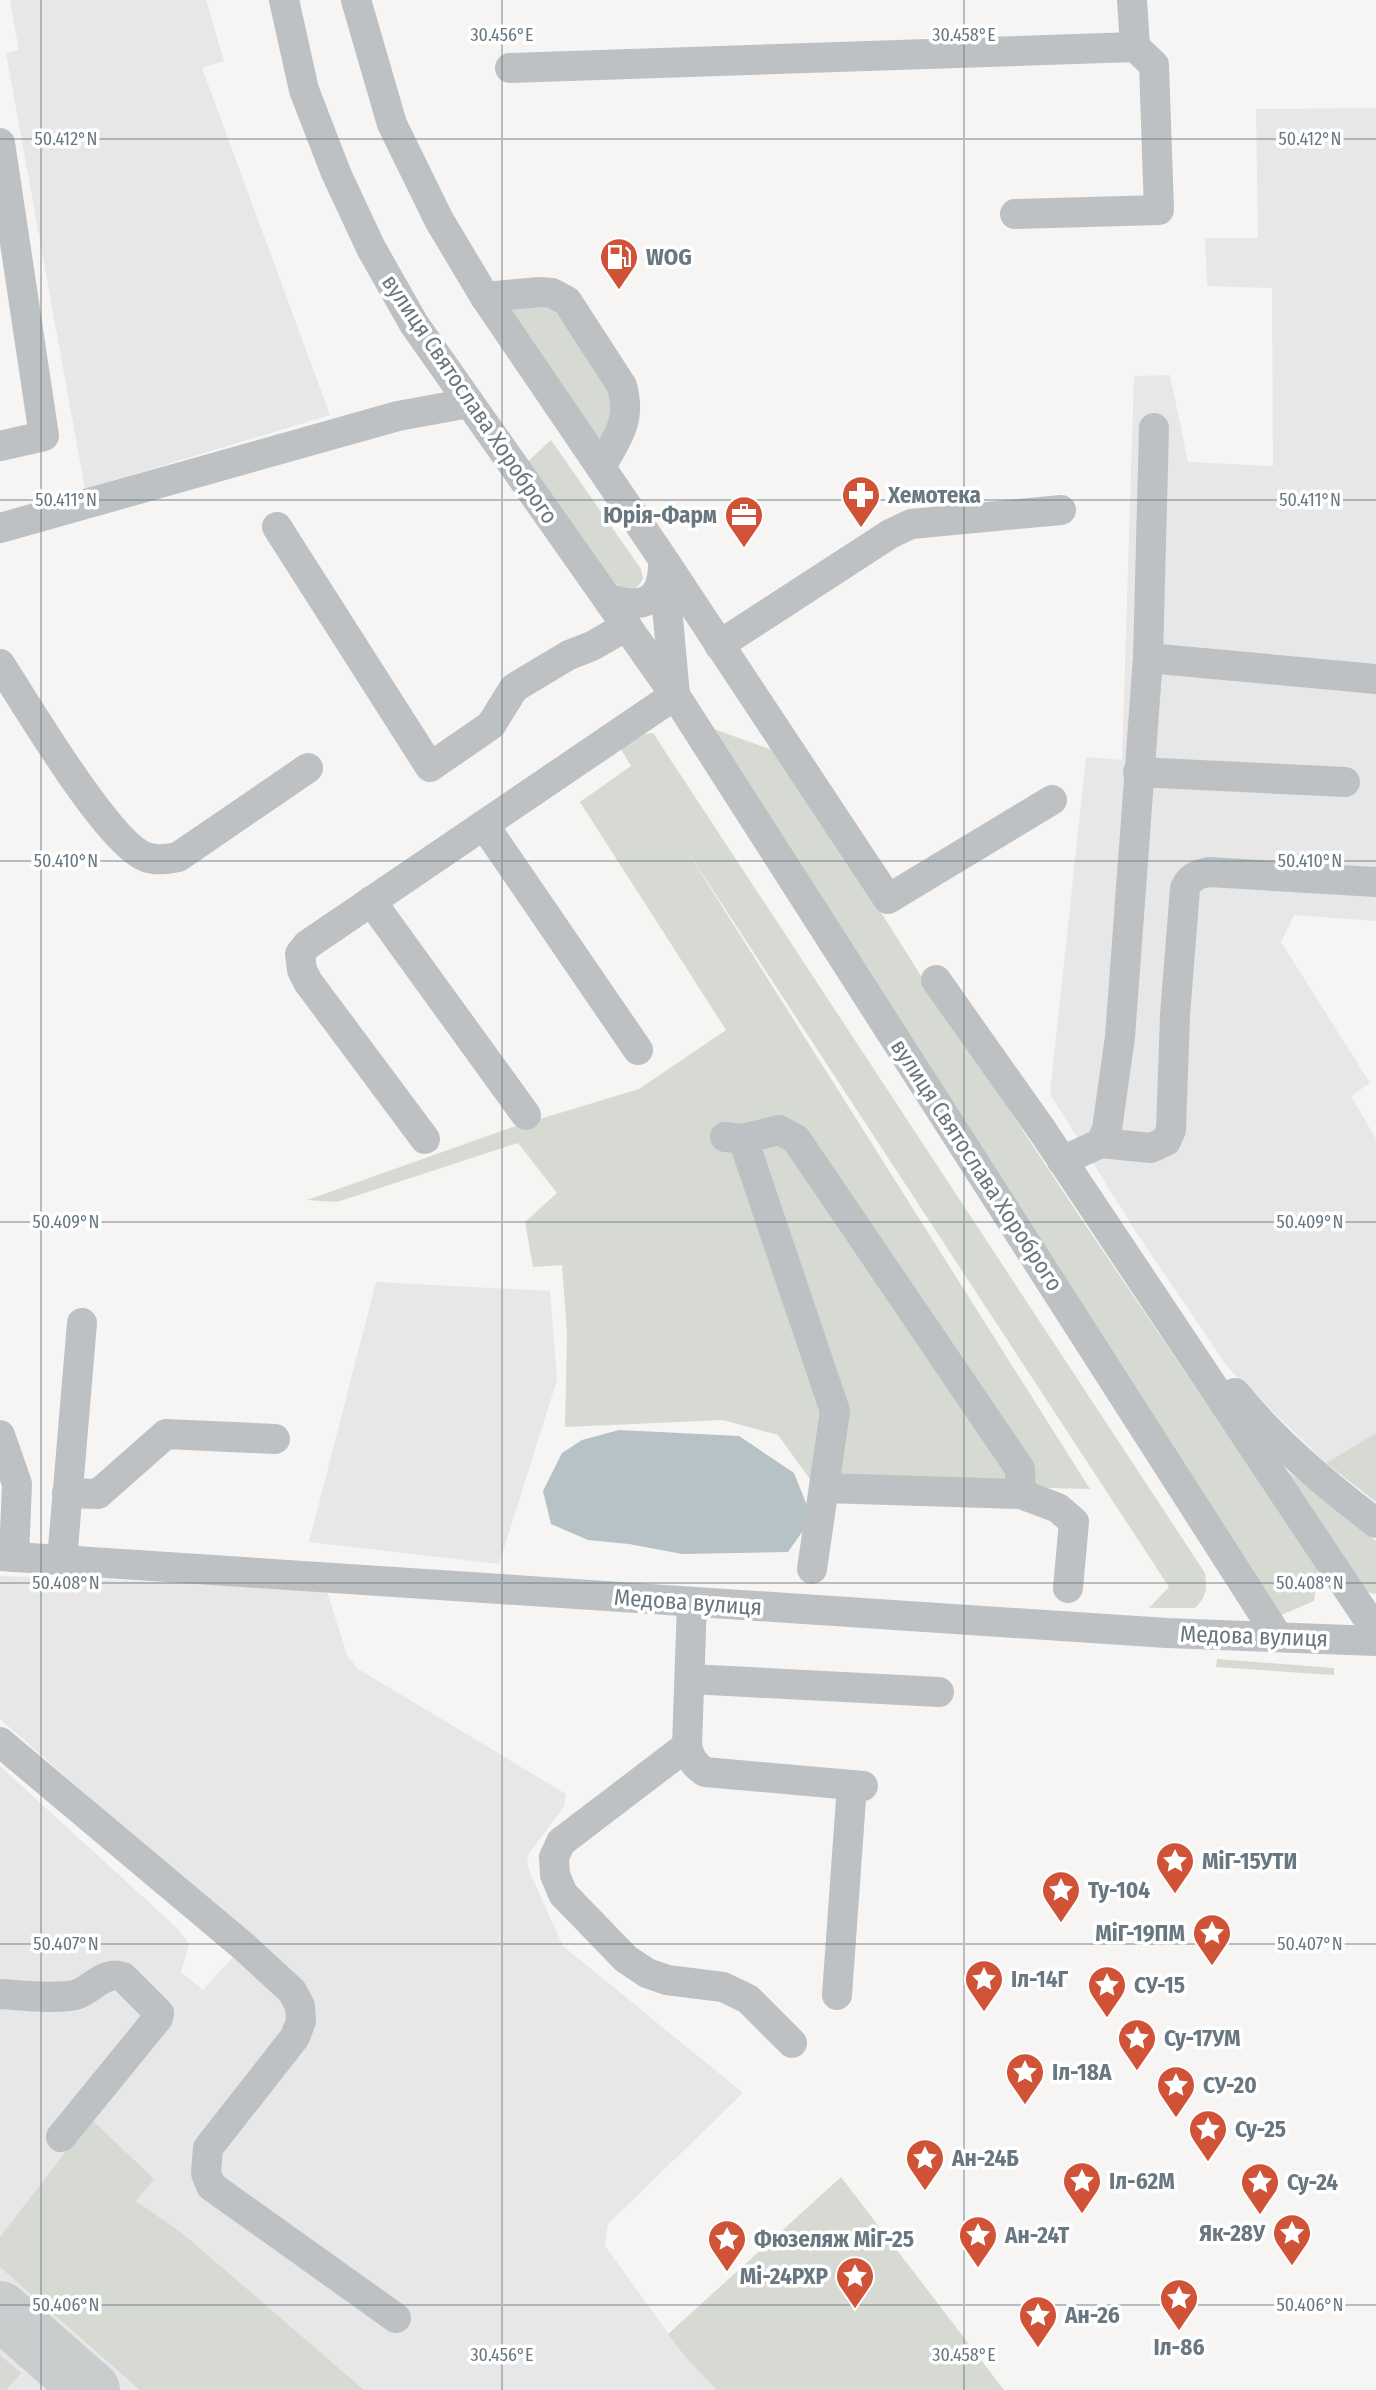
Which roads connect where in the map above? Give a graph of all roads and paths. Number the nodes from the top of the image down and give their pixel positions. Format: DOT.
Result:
graph roads {
  1 [pos="284,0"];
  2 [pos="356,0"];
  3 [pos="1132,0"];
  4 [pos="1135,47"];
  5 [pos="510,68"];
  6 [pos="0,143"];
  7 [pos="1015,214"];
  8 [pos="485,297"];
  9 [pos="469,403"];
  10 [pos="1154,428"];
  11 [pos="0,446"];
  12 [pos="601,467"];
  13 [pos="1061,510"];
  14 [pos="278,527"];
  15 [pos="0,528"];
  16 [pos="663,559"];
  17 [pos="608,600"];
  18 [pos="627,626"];
  19 [pos="719,645"];
  20 [pos="1148,658"];
  21 [pos="0,664"];
  22 [pos="1376,679"];
  23 [pos="675,695"];
  24 [pos="308,768"];
  25 [pos="1138,772"];
  26 [pos="1345,782"];
  27 [pos="1052,800"];
  28 [pos="484,825"];
  29 [pos="1376,882"];
  30 [pos="371,901"];
  31 [pos="936,980"];
  32 [pos="638,1050"];
  33 [pos="526,1115"];
  34 [pos="425,1139"];
  35 [pos="1101,1143"];
  36 [pos="1062,1161"];
  37 [pos="82,1324"];
  38 [pos="1178,1335"];
  39 [pos="0,1435"];
  40 [pos="275,1439"];
  41 [pos="824,1489"];
  42 [pos="67,1493"];
  43 [pos="1021,1494"];
  44 [pos="1376,1523"];
  45 [pos="7,1557"];
  46 [pos="62,1560"];
  47 [pos="812,1569"];
  48 [pos="1069,1588"];
  49 [pos="692,1602"];
  50 [pos="1376,1631"];
  51 [pos="1278,1637"];
  52 [pos="1376,1641"];
  53 [pos="690,1679"];
  54 [pos="940,1692"];
  55 [pos="0,1742"];
  56 [pos="687,1746"];
  57 [pos="0,1994"];
  58 [pos="837,1995"];
  59 [pos="792,2043"];
  60 [pos="61,2137"];
  61 [pos="396,2318"];
  1 -- 9 [label="street, вулиця Святослава Хороброго"];
  2 -- 8 [label="street, вулиця Святослава Хороброго"];
  3 -- 4 [label="street"];
  4 -- 5 [label="street"];
  4 -- 7 [label="street"];
  6 -- 11 [label="street"];
  8 -- 12 [label="street, вулиця Святослава Хороброго"];
  8 -- 12 [label="street"];
  9 -- 15 [label="street"];
  9 -- 17 [label="street, вулиця Святослава Хороброго"];
  10 -- 20 [label="street"];
  12 -- 16 [label="street, вулиця Святослава Хороброго"];
  13 -- 19 [label="street"];
  14 -- 18 [label="street"];
  16 -- 17 [label="street"];
  16 -- 19 [label="street, вулиця Святослава Хороброго"];
  16 -- 23 [label="street, вулиця Святослава Хороброго"];
  17 -- 18 [label="street, вулиця Святослава Хороброго"];
  18 -- 23 [label="street, вулиця Святослава Хороброго"];
  19 -- 27 [label="street, вулиця Святослава Хороброго"];
  20 -- 22 [label="street"];
  20 -- 25 [label="street"];
  21 -- 24 [label="street"];
  23 -- 28 [label="street"];
  23 -- 51 [label="street, вулиця Святослава Хороброго"];
  25 -- 26 [label="street"];
  25 -- 35 [label="street"];
  28 -- 30 [label="street"];
  28 -- 32 [label="street"];
  29 -- 35 [label="street"];
  30 -- 33 [label="street"];
  30 -- 34 [label="street"];
  31 -- 36 [label="street"];
  35 -- 36 [label="street"];
  36 -- 38 [label="street"];
  37 -- 42 [label="street"];
  38 -- 44 [label="street"];
  38 -- 50 [label="street"];
  39 -- 45 [label="street"];
  40 -- 42 [label="street"];
  41 -- 43 [label="street"];
  41 -- 43 [label="street"];
  41 -- 47 [label="street"];
  42 -- 46 [label="street"];
  43 -- 48 [label="street"];
  45 -- 46 [label="street, Медова вулиця"];
  46 -- 49 [label="street, Медова вулиця"];
  49 -- 51 [label="street, Медова вулиця"];
  49 -- 53 [label="street"];
  51 -- 52 [label="street, Медова вулиця"];
  53 -- 54 [label="street"];
  53 -- 56 [label="street"];
  55 -- 61 [label="street"];
  56 -- 58 [label="street"];
  56 -- 59 [label="street"];
  57 -- 60 [label="street"];
}
